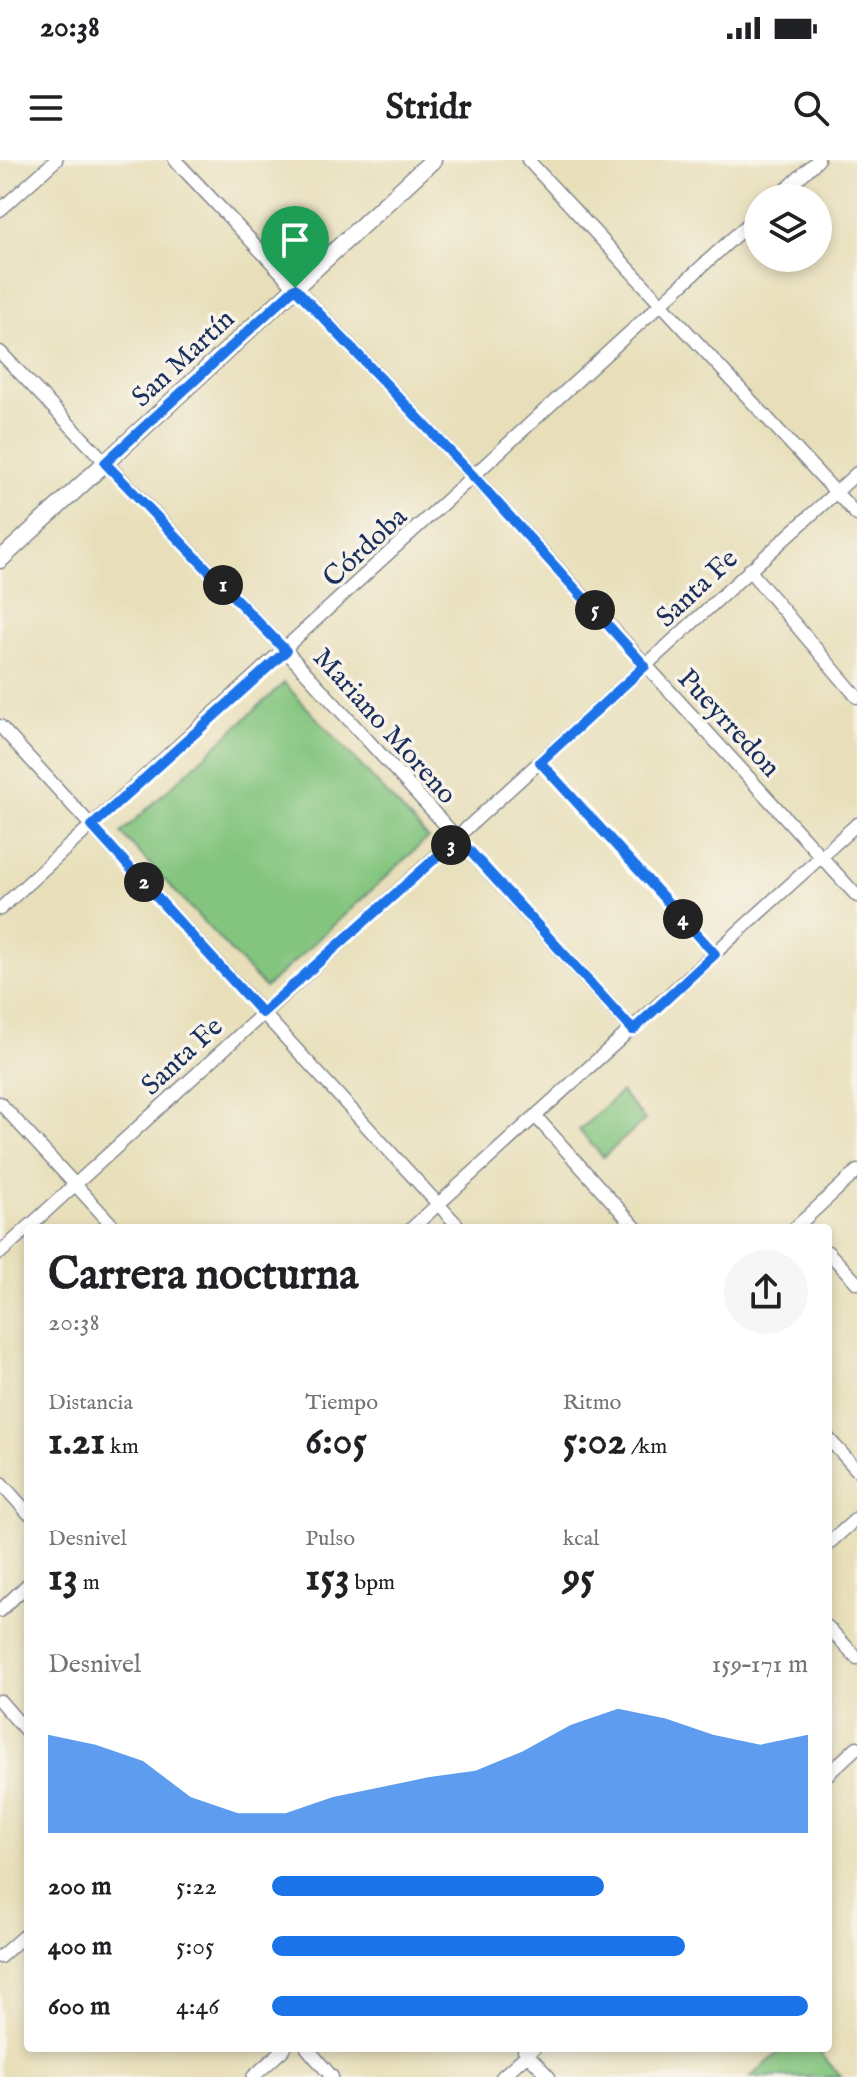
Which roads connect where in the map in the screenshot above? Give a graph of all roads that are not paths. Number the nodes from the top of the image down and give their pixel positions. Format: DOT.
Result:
graph roads {
  1 [pos="56,160"];
  2 [pos="175,160"];
  3 [pos="433,160"];
  4 [pos="528,160"];
  5 [pos="818,160"];
  6 [pos="792,184"];
  7 [pos="0,210"];
  8 [pos="744,228"];
  9 [pos="295,288"];
  10 [pos="660,305"];
  11 [pos="0,352"];
  12 [pos="105,463"];
  13 [pos="857,473"];
  14 [pos="474,477"];
  15 [pos="836,492"];
  16 [pos="857,515"];
  17 [pos="0,560"];
  18 [pos="749,570"];
  19 [pos="286,651"];
  20 [pos="645,666"];
  21 [pos="857,697"];
  22 [pos="0,726"];
  23 [pos="540,762"];
  24 [pos="857,824"];
  25 [pos="92,826"];
  26 [pos="458,838"];
  27 [pos="822,856"];
  28 [pos="857,896"];
  29 [pos="0,909"];
  30 [pos="715,954"];
  31 [pos="262,1013"];
  32 [pos="633,1030"];
  33 [pos="0,1103"];
  34 [pos="537,1118"];
  35 [pos="857,1171"];
  36 [pos="75,1184"];
  37 [pos="438,1204"];
  38 [pos="32,1224"];
  39 [pos="111,1224"];
  40 [pos="416,1224"];
  41 [pos="456,1224"];
  42 [pos="632,1224"];
  43 [pos="803,1224"];
  44 [pos="24,1231"];
  45 [pos="0,1253"];
  46 [pos="832,1256"];
  47 [pos="857,1283"];
  48 [pos="832,1442"];
  49 [pos="857,1470"];
  50 [pos="0,1482"];
  51 [pos="24,1509"];
  52 [pos="857,1518"];
  53 [pos="832,1540"];
  54 [pos="24,1588"];
  55 [pos="0,1611"];
  56 [pos="832,1631"];
  57 [pos="857,1658"];
  58 [pos="0,1701"];
  59 [pos="24,1728"];
  60 [pos="857,1747"];
  61 [pos="832,1770"];
  62 [pos="24,1936"];
  63 [pos="0,1957"];
  64 [pos="281,2052"];
  65 [pos="310,2052"];
  66 [pos="526,2052"];
  67 [pos="530,2052"];
  68 [pos="253,2077"];
  69 [pos="332,2077"];
  70 [pos="502,2077"];
  71 [pos="549,2077"];
  1 -- 7 [label="street"];
  2 -- 9 [label="street, Pueyrredon"];
  3 -- 9 [label="street, San Martín"];
  4 -- 10 [label="street"];
  5 -- 6 [label="street"];
  8 -- 10 [label="street, Córdoba"];
  9 -- 12 [label="street, San Martín"];
  9 -- 14 [label="street, Pueyrredon"];
  10 -- 14 [label="street, Córdoba"];
  10 -- 15 [label="street"];
  11 -- 12 [label="street, Mariano Moreno"];
  12 -- 17 [label="street, San Martín"];
  12 -- 19 [label="street, Mariano Moreno"];
  13 -- 15 [label="street, Santa Fe"];
  14 -- 19 [label="street, Córdoba"];
  14 -- 20 [label="street, Pueyrredon"];
  15 -- 16 [label="street"];
  15 -- 18 [label="street, Santa Fe"];
  18 -- 20 [label="street, Santa Fe"];
  18 -- 21 [label="street"];
  19 -- 25 [label="street, Córdoba"];
  19 -- 26 [label="street, Mariano Moreno"];
  20 -- 23 [label="street, Santa Fe"];
  20 -- 27 [label="street, Pueyrredon"];
  22 -- 25 [label="street"];
  23 -- 26 [label="street, Santa Fe"];
  23 -- 30 [label="lane"];
  24 -- 27 [label="street"];
  25 -- 29 [label="street, Córdoba"];
  25 -- 31 [label="street"];
  26 -- 31 [label="street, Santa Fe"];
  26 -- 32 [label="street, Mariano Moreno"];
  27 -- 28 [label="street, Pueyrredon"];
  27 -- 30 [label="street"];
  30 -- 32 [label="street"];
  31 -- 36 [label="street, Santa Fe"];
  31 -- 37 [label="street"];
  32 -- 34 [label="street"];
  33 -- 36 [label="street"];
  34 -- 37 [label="street"];
  34 -- 42 [label="street"];
  35 -- 43 [label="street"];
  36 -- 38 [label="street, Santa Fe"];
  36 -- 39 [label="street"];
  37 -- 40 [label="street"];
  37 -- 41 [label="street"];
  44 -- 45 [label="street, Santa Fe"];
  46 -- 47 [label="street"];
  48 -- 49 [label="street"];
  50 -- 51 [label="street"];
  52 -- 53 [label="street"];
  54 -- 55 [label="street"];
  56 -- 57 [label="street"];
  58 -- 59 [label="street"];
  60 -- 61 [label="street"];
  62 -- 63 [label="street"];
  64 -- 68 [label="street"];
  65 -- 69 [label="street"];
  66 -- 70 [label="street"];
  67 -- 71 [label="street"];
}
